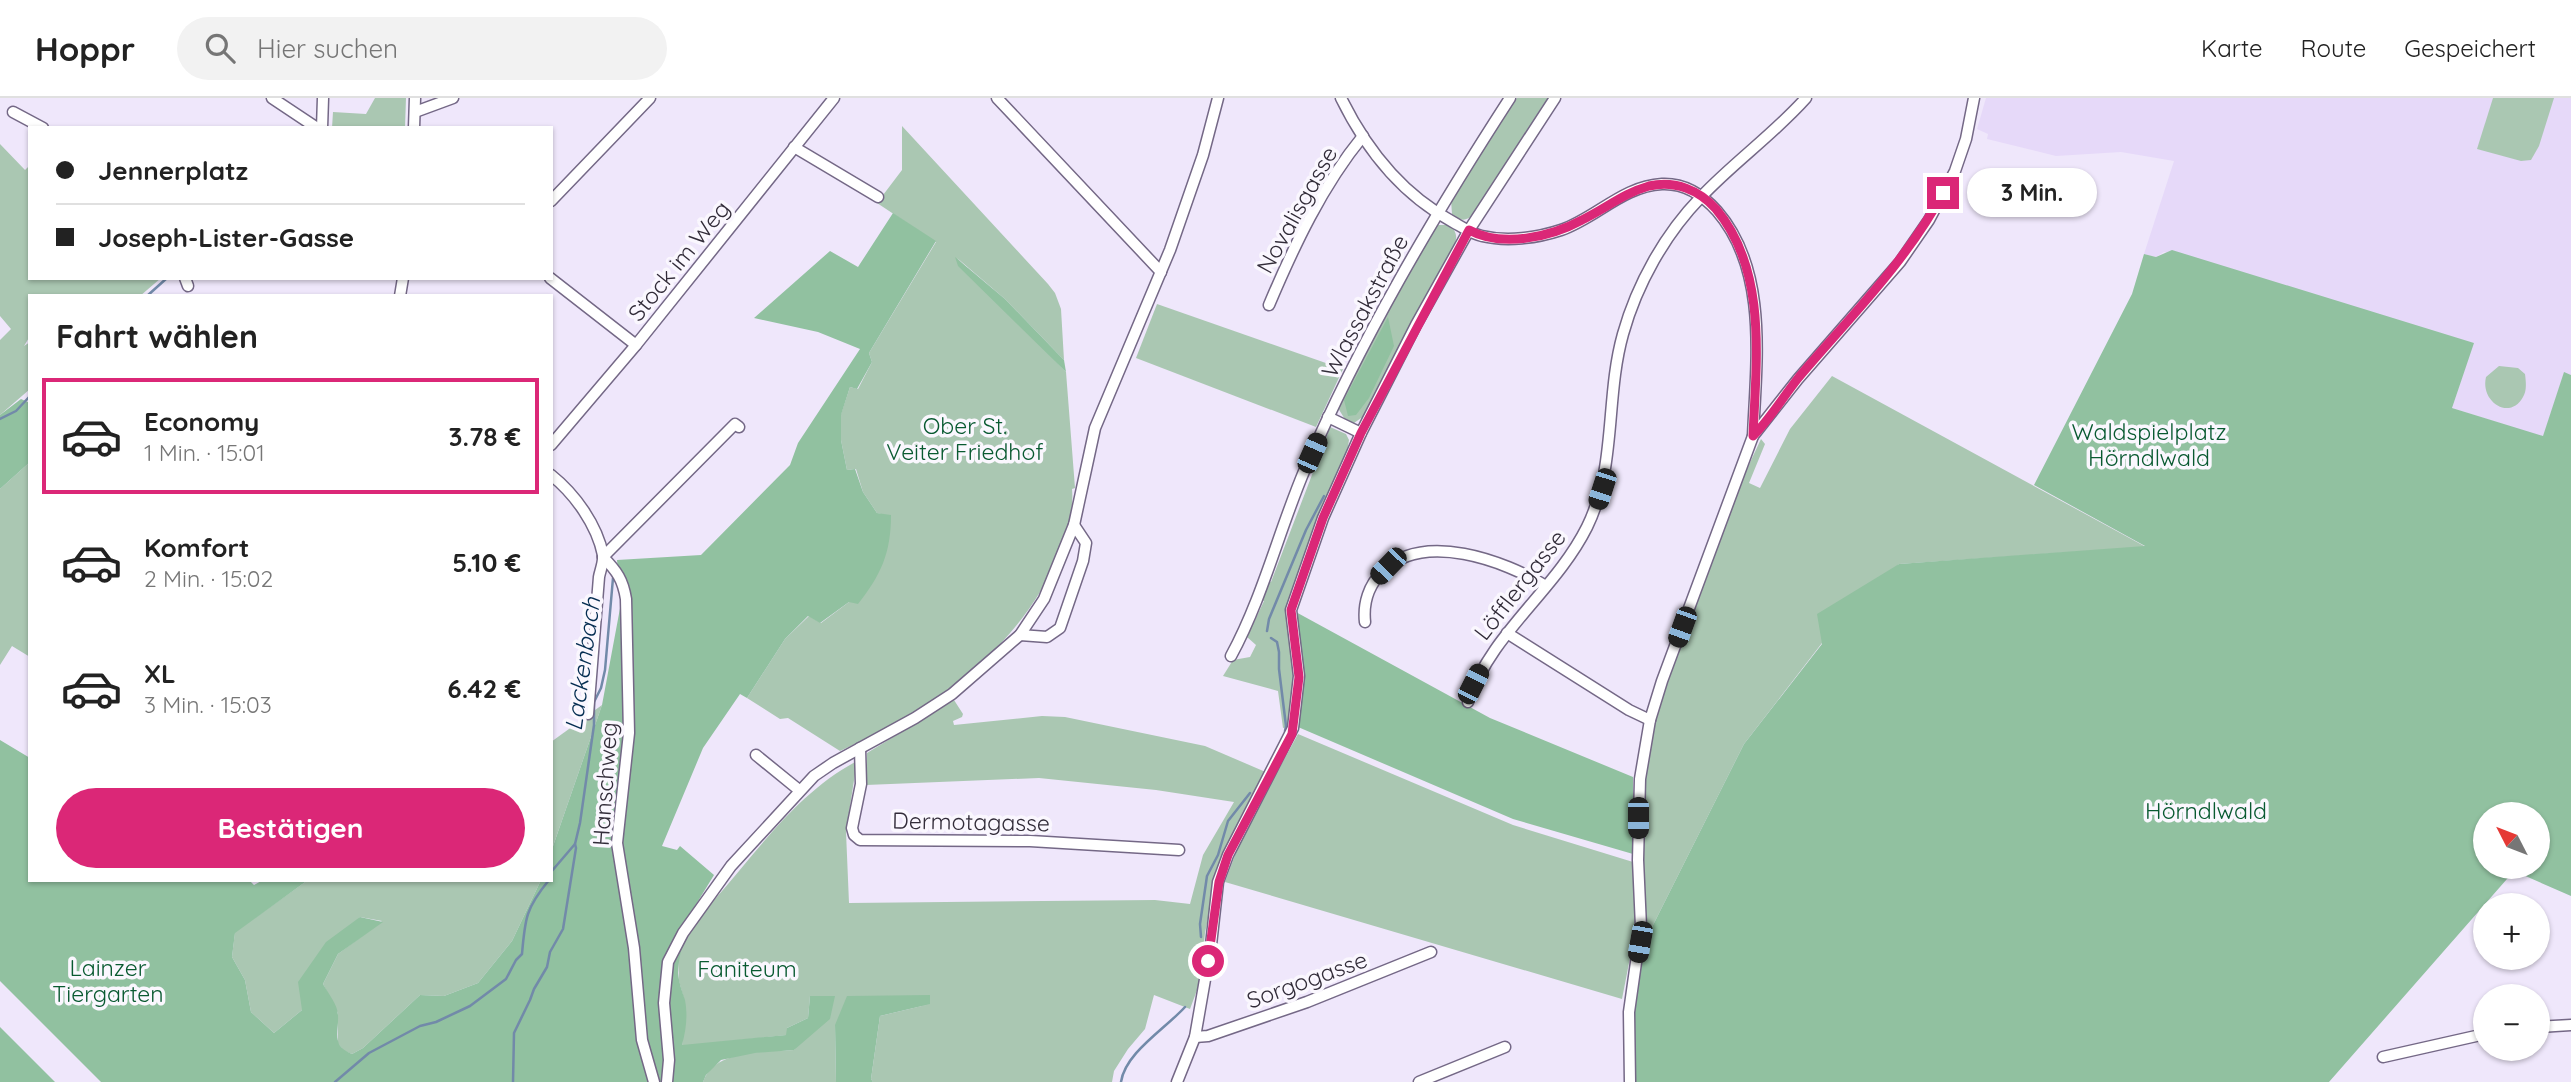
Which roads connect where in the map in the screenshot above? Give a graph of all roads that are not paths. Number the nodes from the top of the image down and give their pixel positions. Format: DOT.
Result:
graph roads {
  1 [pos="272,98"];
  2 [pos="323,98"];
  3 [pos="415,98"];
  4 [pos="453,98"];
  5 [pos="650,98"];
  6 [pos="834,98"];
  7 [pos="997,98"];
  8 [pos="1218,98"];
  9 [pos="1341,98"];
  10 [pos="1510,98"];
  11 [pos="1555,98"];
  12 [pos="1806,98"];
  13 [pos="1974,98"];
  14 [pos="415,112"];
  15 [pos="13,113"];
  16 [pos="39,126"];
  17 [pos="317,126"];
  18 [pos="320,126"];
  19 [pos="414,126"];
  20 [pos="1363,136"];
  21 [pos="794,147"];
  22 [pos="1702,196"];
  23 [pos="878,197"];
  24 [pos="553,199"];
  25 [pos="1437,214"];
  26 [pos="1469,230"];
  27 [pos="1161,272"];
  28 [pos="553,280"];
  29 [pos="1269,305"];
  30 [pos="636,345"];
  31 [pos="1328,417"];
  32 [pos="739,427"];
  33 [pos="1361,433"];
  34 [pos="1753,436"];
  35 [pos="553,443"];
  36 [pos="553,477"];
  37 [pos="1074,525"];
  38 [pos="603,557"];
  39 [pos="1546,586"];
  40 [pos="1365,622"];
  41 [pos="1507,633"];
  42 [pos="1020,635"];
  43 [pos="1231,656"];
  44 [pos="1468,702"];
  45 [pos="588,713"];
  46 [pos="1650,720"];
  47 [pos="860,748"];
  48 [pos="757,755"];
  49 [pos="799,790"];
  50 [pos="1179,850"];
  51 [pos="1431,952"];
  52 [pos="2571,1025"];
  53 [pos="2550,1026"];
  54 [pos="1195,1037"];
  55 [pos="2473,1037"];
  56 [pos="1505,1047"];
  57 [pos="2383,1057"];
  58 [pos="654,1082"];
  59 [pos="667,1082"];
  60 [pos="1177,1082"];
  61 [pos="1419,1082"];
  62 [pos="1630,1082"];
  1 -- 17 [label="street"];
  2 -- 18 [label="street"];
  3 -- 14 [label="street"];
  4 -- 14 [label="street"];
  5 -- 24 [label="street"];
  6 -- 21 [label="street, Stock im Weg"];
  7 -- 27 [label="street"];
  8 -- 27 [label="street"];
  9 -- 20 [label="street"];
  10 -- 25 [label="street, Wlassakstraße"];
  11 -- 26 [label="street"];
  12 -- 22 [label="street, Löfflergasse"];
  13 -- 34 [label="street"];
  14 -- 19 [label="street"];
  15 -- 16 [label="street"];
  20 -- 25 [label="street"];
  20 -- 29 [label="street, Novalisgasse"];
  21 -- 23 [label="street"];
  21 -- 30 [label="street, Stock im Weg"];
  22 -- 26 [label="street"];
  22 -- 34 [label="street"];
  22 -- 39 [label="street, Löfflergasse"];
  25 -- 26 [label="street"];
  25 -- 31 [label="street, Wlassakstraße"];
  26 -- 33 [label="street"];
  27 -- 37 [label="street"];
  28 -- 30 [label="street"];
  30 -- 35 [label="street, Stock im Weg"];
  31 -- 33 [label="street"];
  31 -- 43 [label="street, Wlassakstraße"];
  32 -- 38 [label="street"];
  33 -- 54 [label="street"];
  34 -- 46 [label="street"];
  36 -- 38 [label="street"];
  37 -- 42 [label="street"];
  37 -- 42 [label="street"];
  38 -- 45 [label="street"];
  38 -- 58 [label="street, Hanschweg"];
  39 -- 40 [label="street"];
  39 -- 41 [label="street, Löfflergasse"];
  41 -- 44 [label="street, Löfflergasse"];
  41 -- 46 [label="street"];
  42 -- 47 [label="street"];
  46 -- 62 [label="street"];
  47 -- 49 [label="street"];
  47 -- 50 [label="street, Dermotagasse"];
  48 -- 49 [label="street"];
  49 -- 59 [label="street"];
  51 -- 54 [label="street, Sorgogasse"];
  52 -- 53 [label="street"];
  54 -- 60 [label="street"];
  55 -- 57 [label="street"];
  56 -- 61 [label="street"];
}
